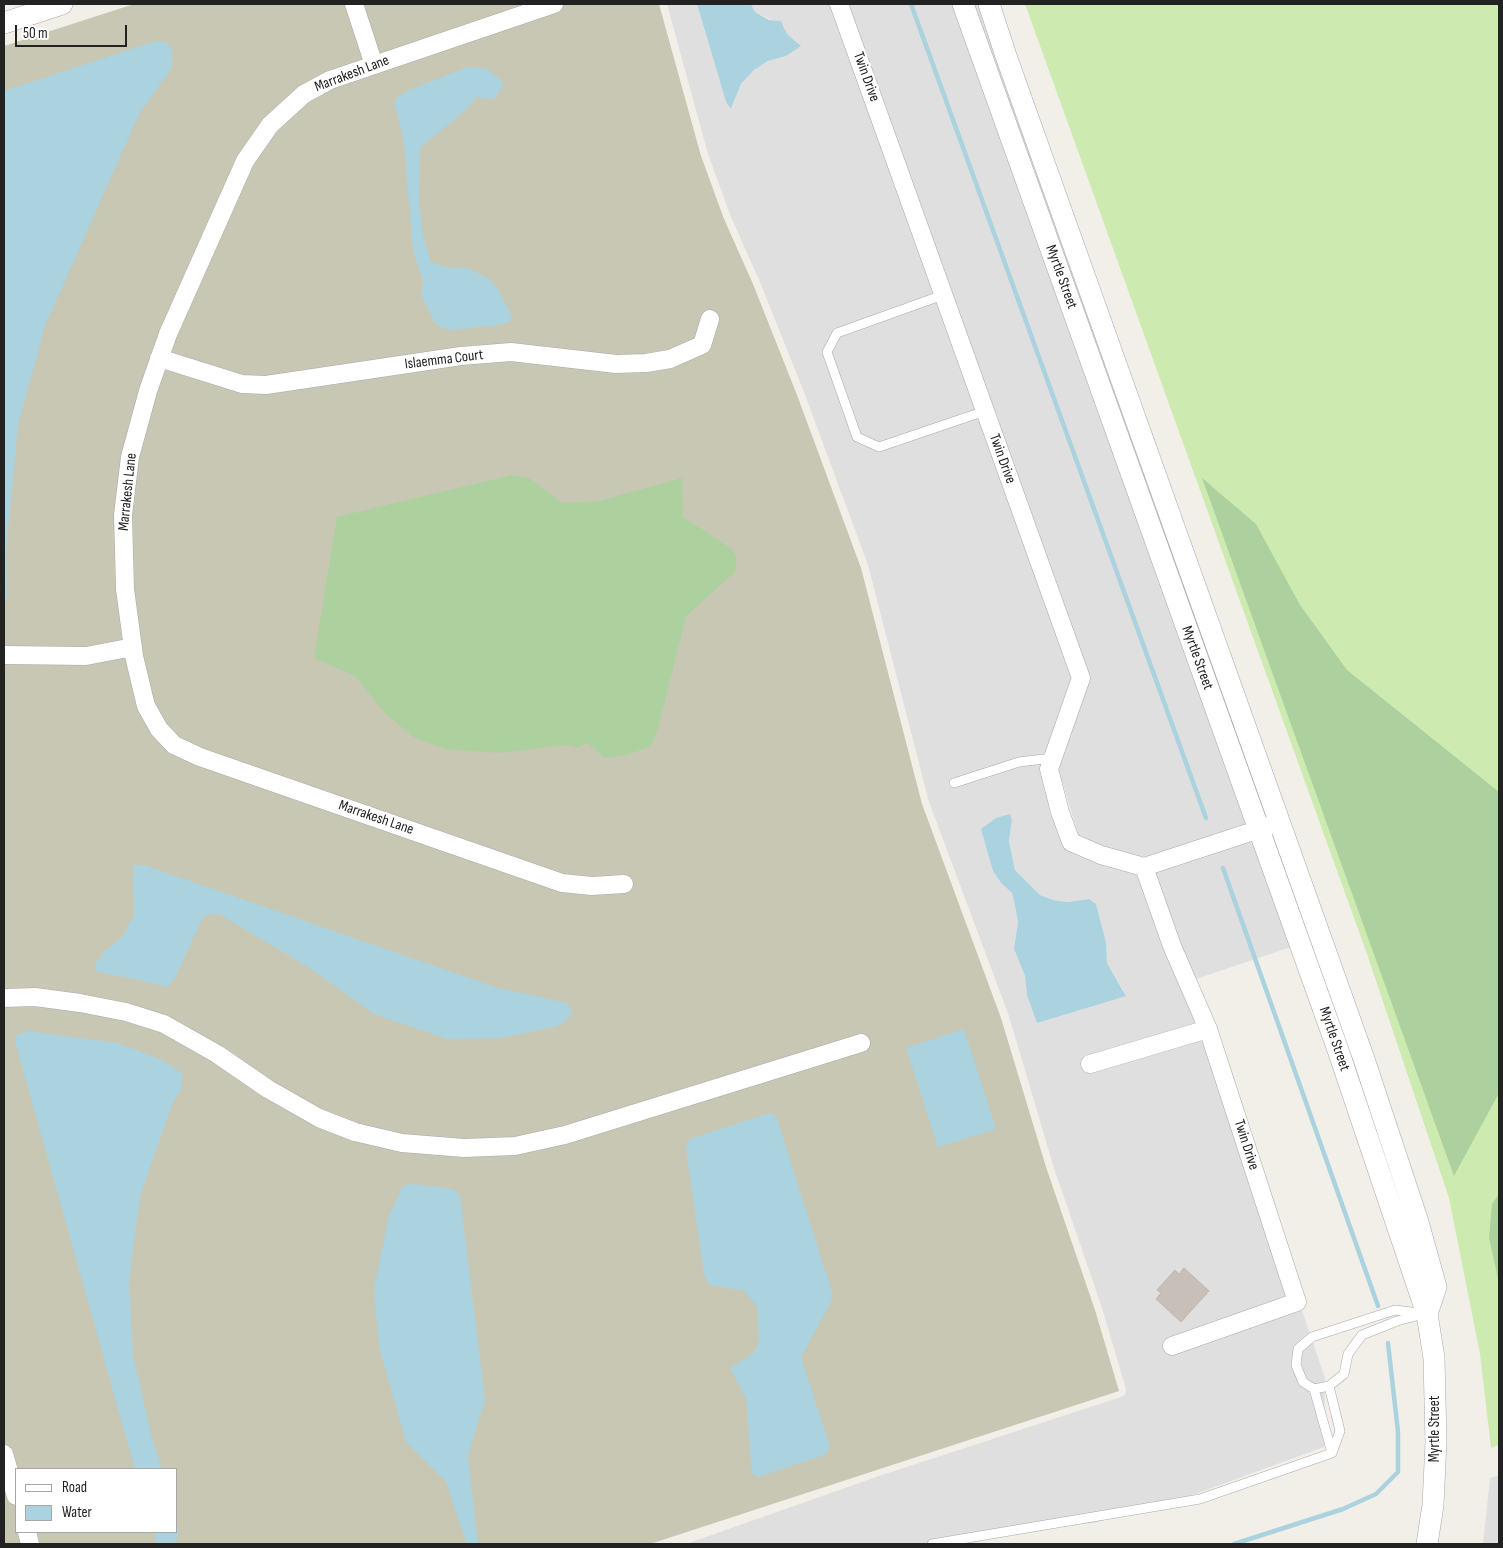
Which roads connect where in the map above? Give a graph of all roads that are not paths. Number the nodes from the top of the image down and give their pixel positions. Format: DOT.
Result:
graph roads {
  1 [pos="62,4"];
  2 [pos="354,4"];
  3 [pos="554,4"];
  4 [pos="839,4"];
  5 [pos="963,4"];
  6 [pos="989,4"];
  7 [pos="4,23"];
  8 [pos="374,65"];
  9 [pos="943,294"];
  10 [pos="710,319"];
  11 [pos="159,358"];
  12 [pos="985,411"];
  13 [pos="133,647"];
  14 [pos="4,654"];
  15 [pos="1052,758"];
  16 [pos="954,783"];
  17 [pos="1279,822"];
  18 [pos="1258,830"];
  19 [pos="1144,867"];
  20 [pos="624,884"];
  21 [pos="4,998"];
  22 [pos="1208,1029"];
  23 [pos="861,1043"];
  24 [pos="1090,1064"];
  25 [pos="1427,1314"];
  26 [pos="1172,1346"];
  27 [pos="1329,1386"];
  28 [pos="1314,1389"];
  29 [pos="1332,1453"];
  30 [pos="4,1454"];
  31 [pos="15,1492"];
  32 [pos="932,1544"];
  33 [pos="1427,1544"];
  1 -- 7 [label="street"];
  2 -- 8 [label="street"];
  3 -- 8 [label="street, Marrakesh Lane"];
  4 -- 9 [label="street, Twin Drive"];
  5 -- 18 [label="street, Myrtle Street"];
  6 -- 17 [label="street, Myrtle Street"];
  8 -- 11 [label="street, Marrakesh Lane"];
  9 -- 12 [label="street, Twin Drive"];
  9 -- 12 [label="lane"];
  10 -- 11 [label="street, Islaemma Court"];
  11 -- 13 [label="street, Marrakesh Lane"];
  12 -- 15 [label="street, Twin Drive"];
  13 -- 14 [label="street"];
  13 -- 20 [label="street, Marrakesh Lane"];
  15 -- 16 [label="lane"];
  15 -- 19 [label="street, Twin Drive"];
  17 -- 18 [label="street"];
  17 -- 25 [label="street, Myrtle Street"];
  18 -- 19 [label="street"];
  18 -- 25 [label="street, Myrtle Street"];
  19 -- 22 [label="street, Twin Drive"];
  21 -- 23 [label="street"];
  22 -- 24 [label="street"];
  22 -- 26 [label="street, Twin Drive"];
  25 -- 27 [label="lane"];
  25 -- 28 [label="lane"];
  25 -- 33 [label="street, Myrtle Street"];
  27 -- 28 [label="lane"];
  27 -- 29 [label="lane"];
  28 -- 29 [label="lane"];
  29 -- 32 [label="lane"];
  30 -- 31 [label="street"];
}
